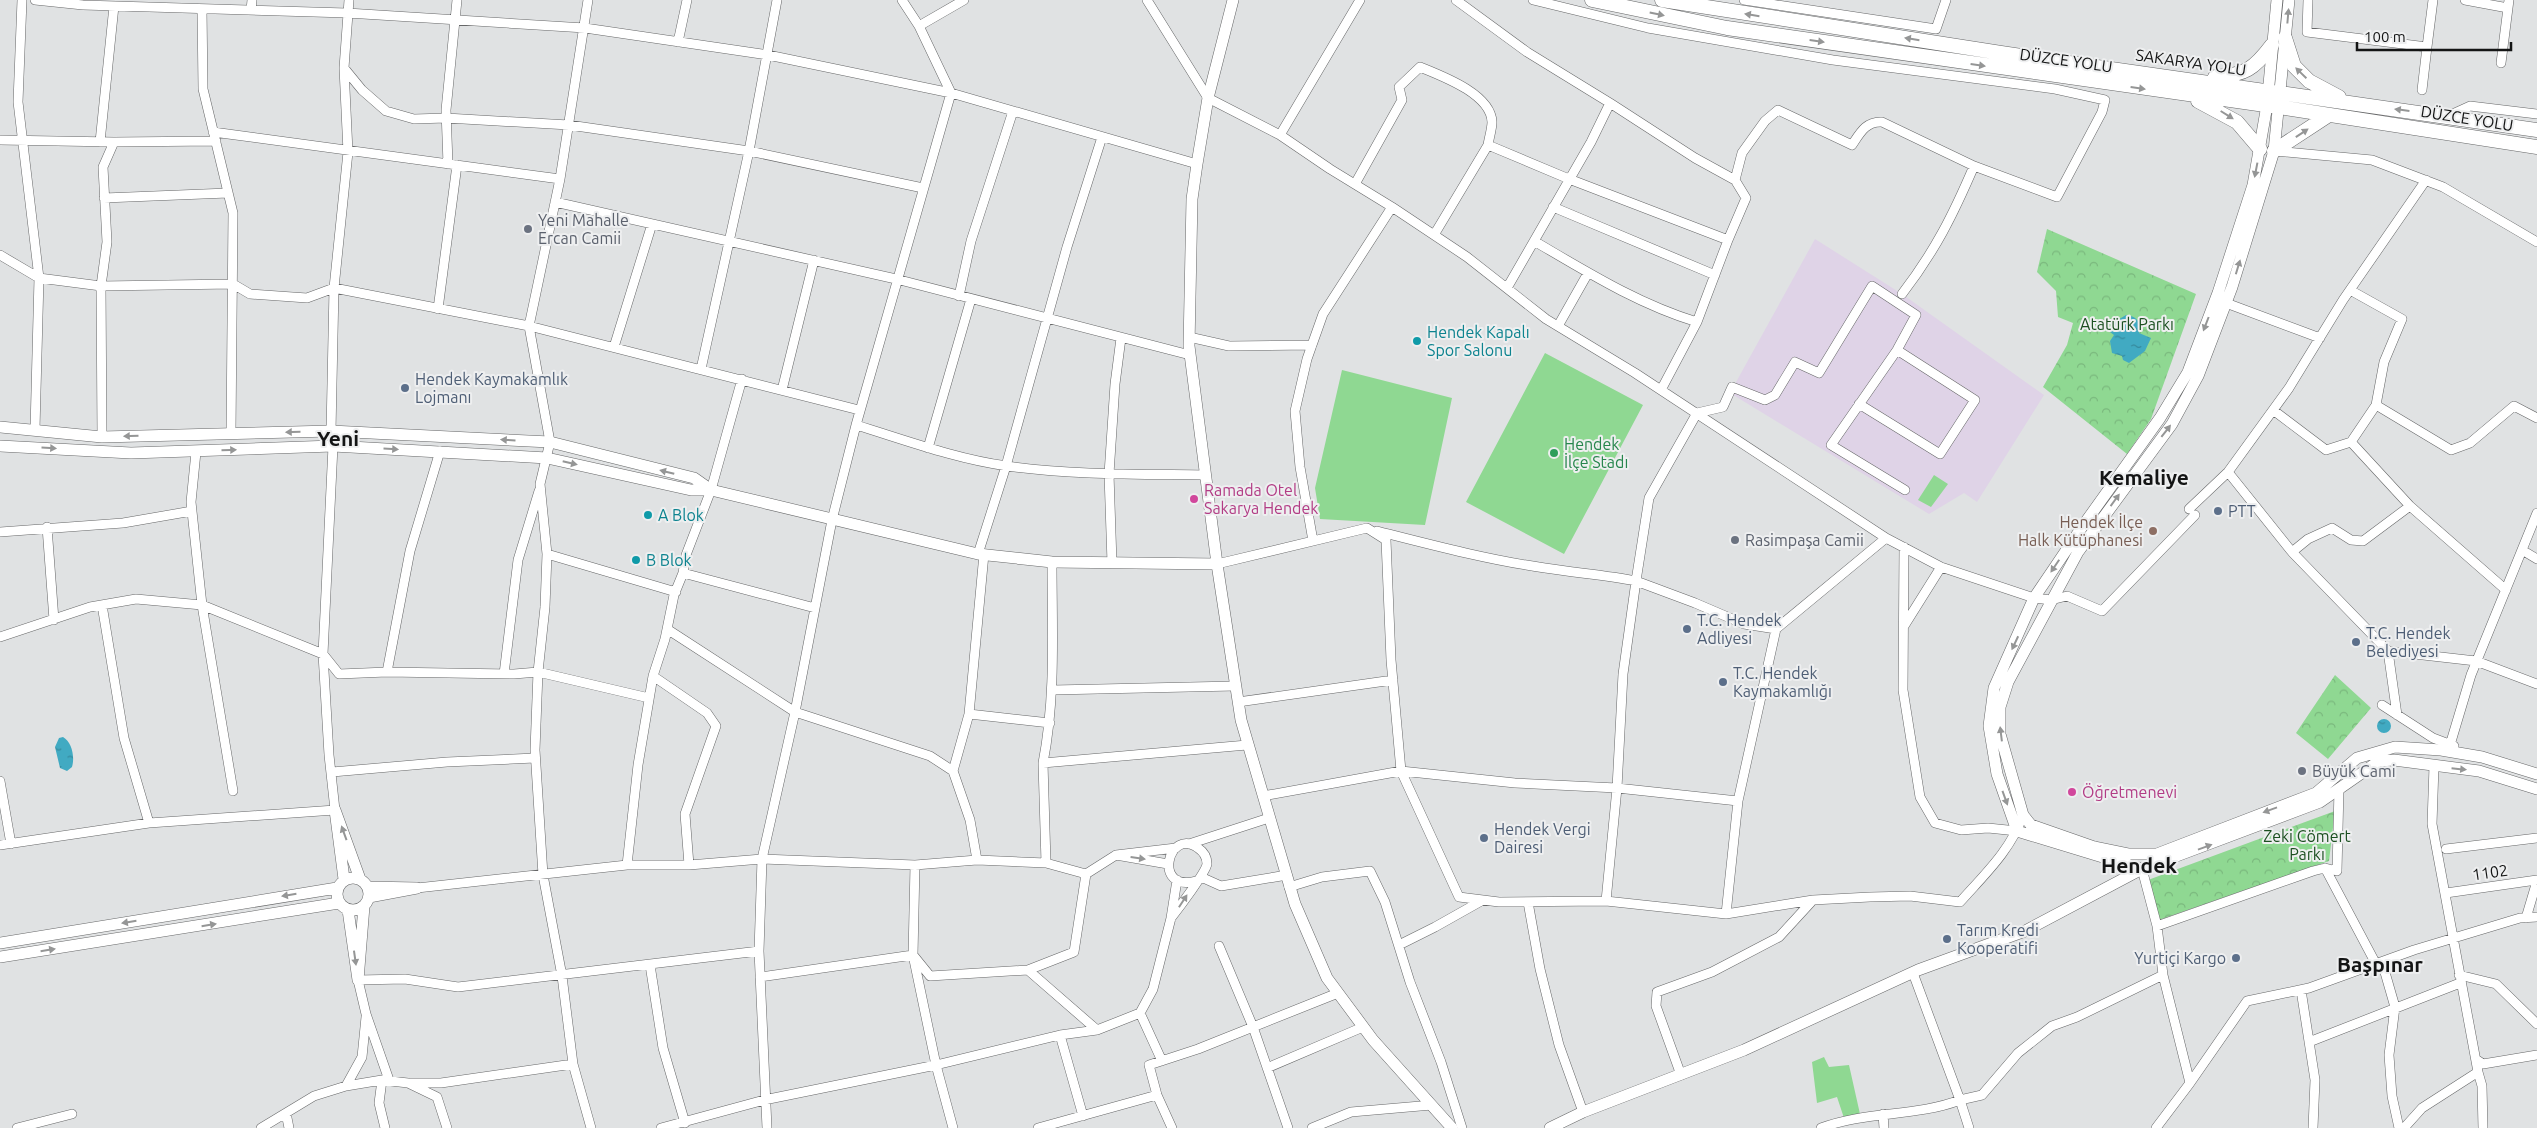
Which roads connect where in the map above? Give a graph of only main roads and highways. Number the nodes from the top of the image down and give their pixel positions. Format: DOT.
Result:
graph roads {
  1 [pos="1233,0"];
  2 [pos="1592,0"];
  3 [pos="1662,0"];
  4 [pos="2277,0"];
  5 [pos="2289,0"];
  6 [pos="2285,38"];
  7 [pos="2272,45"];
  8 [pos="2190,79"];
  9 [pos="2183,94"];
  10 [pos="2273,99"];
  11 [pos="2359,105"];
  12 [pos="2329,115"];
  13 [pos="2537,130"];
  14 [pos="2512,143"];
  15 [pos="2537,146"];
  16 [pos="2260,149"];
  17 [pos="2274,151"];
  18 [pos="2537,152"];
  19 [pos="0,427"];
  20 [pos="0,446"];
  21 [pos="710,490"];
  22 [pos="1217,564"];
  23 [pos="2537,774"];
  24 [pos="2537,789"];
  25 [pos="2157,854"];
  26 [pos="2142,869"];
  27 [pos="341,884"];
  28 [pos="417,888"];
  29 [pos="365,892"];
  30 [pos="344,907"];
  31 [pos="0,942"];
  32 [pos="0,957"];
  33 [pos="1452,1128"];
  34 [pos="1550,1128"];
  1 -- 22 [label="main road"];
  2 -- 9 [label="highway, DÜZCE YOLU, one-way"];
  8 -- 3 [label="highway, SAKARYA YOLU, one-way"];
  4 -- 7 [label="main road"];
  6 -- 5 [label="main road, one-way"];
  6 -- 10 [label="main road"];
  11 -- 6 [label="highway, one-way"];
  7 -- 8 [label="highway"];
  7 -- 10 [label="main road"];
  8 -- 10 [label="highway, SAKARYA YOLU"];
  9 -- 10 [label="highway, DÜZCE YOLU"];
  9 -- 16 [label="highway, one-way"];
  10 -- 11 [label="highway, SAKARYA YOLU"];
  10 -- 12 [label="highway, DÜZCE YOLU"];
  10 -- 16 [label="main road"];
  10 -- 17 [label="main road"];
  13 -- 11 [label="highway, SAKARYA YOLU, one-way"];
  12 -- 14 [label="highway, DÜZCE YOLU"];
  17 -- 12 [label="highway, one-way"];
  14 -- 15 [label="highway, DÜZCE YOLU"];
  14 -- 18 [label="highway"];
  16 -- 26 [label="main road, one-way"];
  25 -- 17 [label="main road, one-way"];
  21 -- 19 [label="main road, one-way"];
  20 -- 21 [label="main road, one-way"];
  21 -- 22 [label="main road"];
  22 -- 33 [label="main road"];
  23 -- 25 [label="main road, one-way"];
  26 -- 24 [label="main road, one-way"];
  25 -- 26 [label="main road"];
  26 -- 34 [label="main road"];
  27 -- 29 [label="main road"];
  29 -- 27 [label="main road, one-way"];
  27 -- 30 [label="main road"];
  27 -- 31 [label="main road, one-way"];
  28 -- 29 [label="main road"];
  29 -- 30 [label="main road"];
  30 -- 29 [label="main road, one-way"];
  32 -- 30 [label="main road, one-way"];
}
